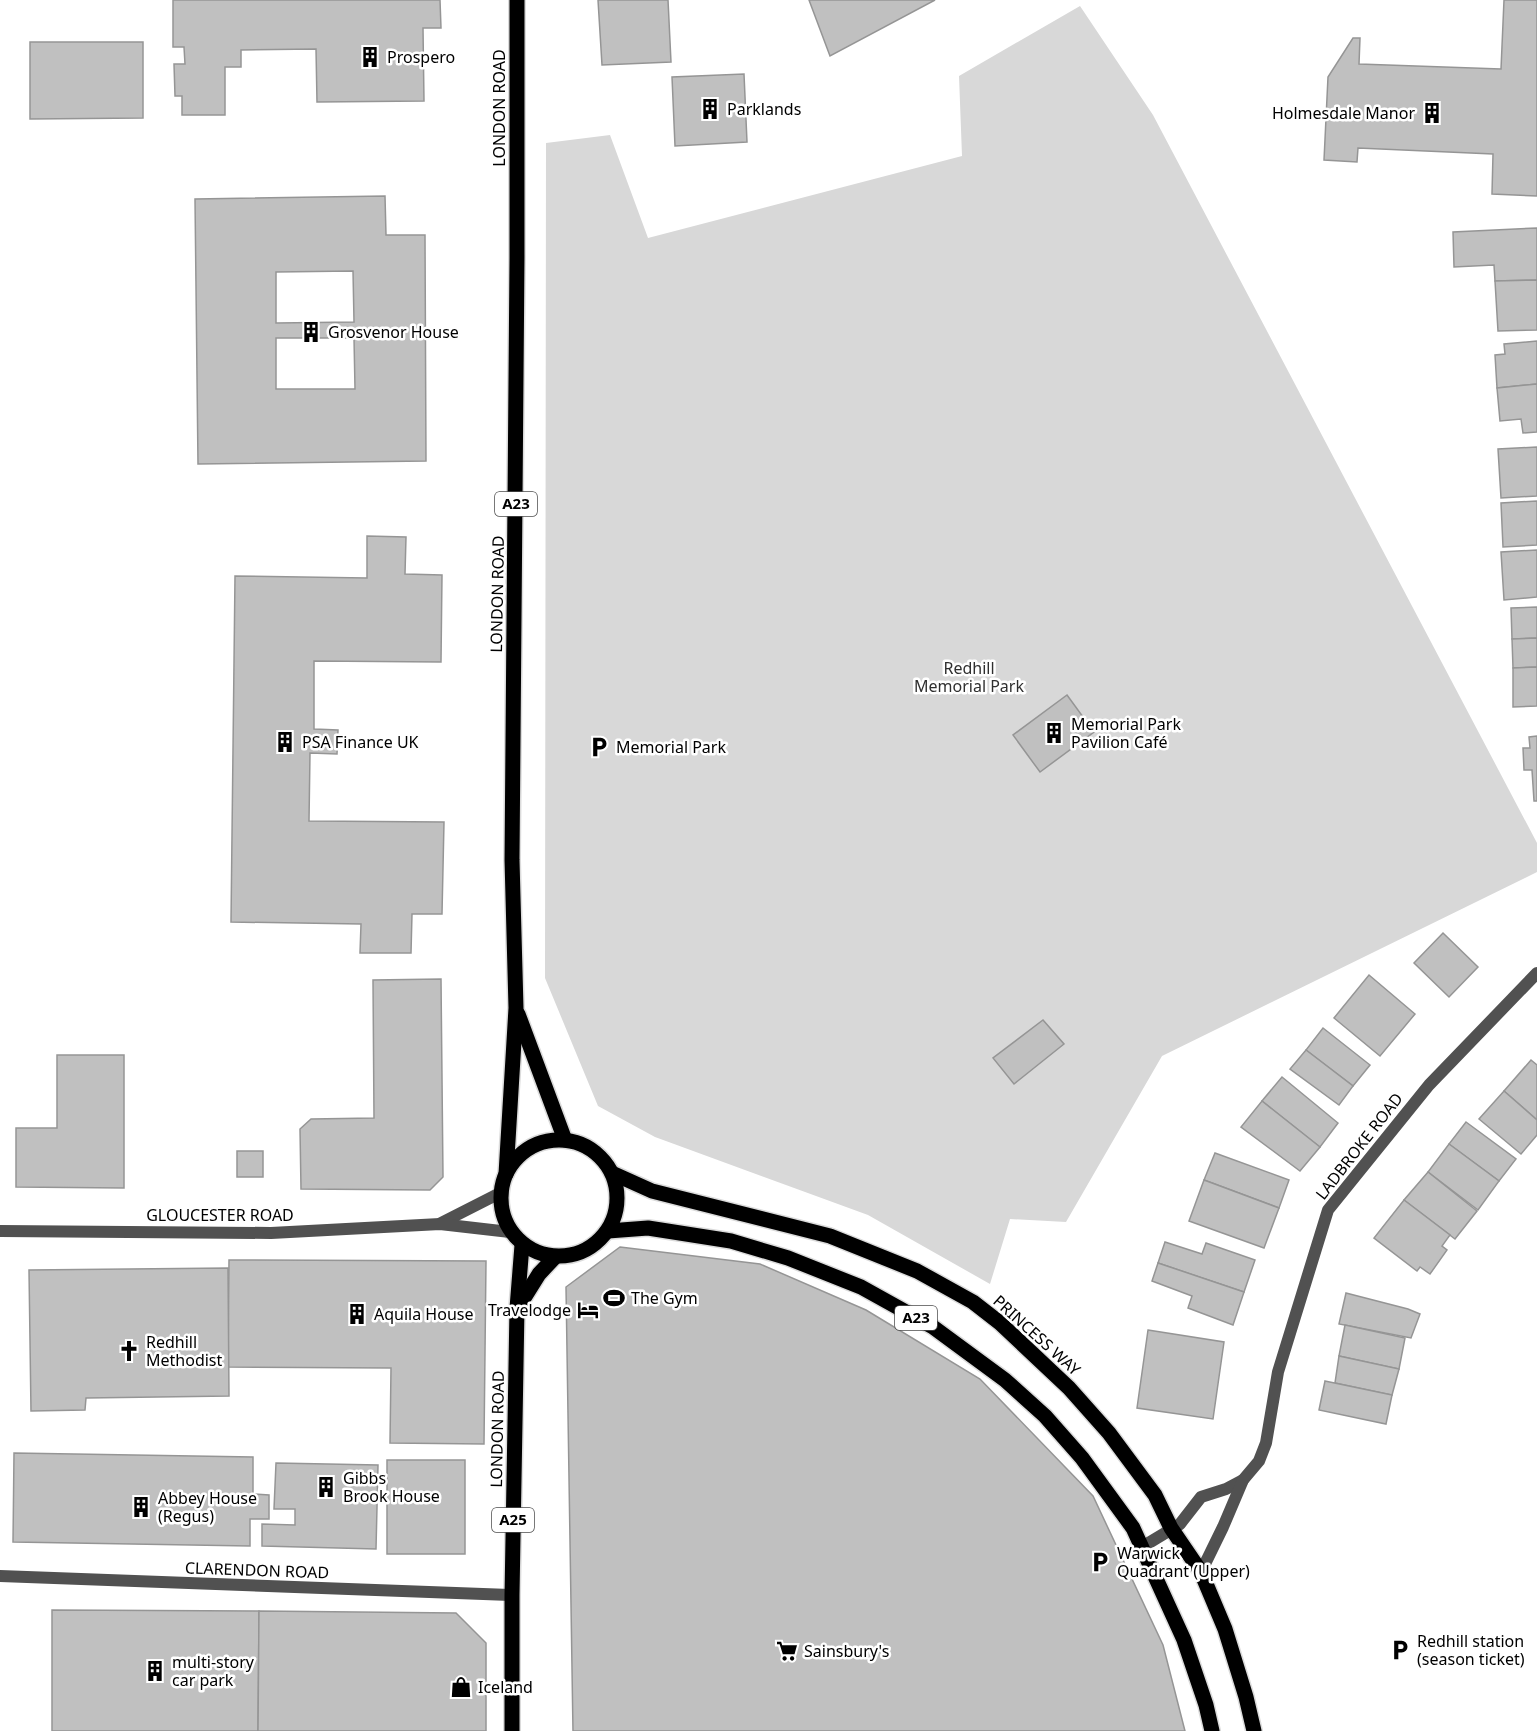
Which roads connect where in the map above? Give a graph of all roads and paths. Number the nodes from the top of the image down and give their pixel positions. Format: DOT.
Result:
graph roads {
  1 [pos="517,0"];
  2 [pos="1537,973"];
  3 [pos="516,1008"];
  4 [pos="565,1140"];
  5 [pos="612,1173"];
  6 [pos="506,1174"];
  7 [pos="500,1193"];
  8 [pos="440,1224"];
  9 [pos="0,1231"];
  10 [pos="608,1231"];
  11 [pos="510,1232"];
  12 [pos="522,1245"];
  13 [pos="555,1257"];
  14 [pos="518,1308"];
  15 [pos="1243,1480"];
  16 [pos="1171,1528"];
  17 [pos="1142,1547"];
  18 [pos="1201,1572"];
  19 [pos="0,1576"];
  20 [pos="512,1595"];
  21 [pos="512,1731"];
  22 [pos="1212,1731"];
  23 [pos="1254,1731"];
  1 -- 3 [label="main road, LONDON ROAD / A23"];
  2 -- 15 [label="street, LADBROKE ROAD"];
  3 -- 4 [label="main road, LONDON ROAD / A23"];
  3 -- 6 [label="main road, LONDON ROAD / A23"];
  4 -- 5 [label="main road"];
  4 -- 6 [label="main road"];
  5 -- 10 [label="main road"];
  5 -- 16 [label="main road, PRINCESS WAY / A23"];
  6 -- 7 [label="main road"];
  7 -- 8 [label="street, GLOUCESTER ROAD"];
  7 -- 11 [label="main road"];
  8 -- 9 [label="street, GLOUCESTER ROAD"];
  8 -- 11 [label="street, GLOUCESTER ROAD"];
  10 -- 13 [label="main road"];
  10 -- 17 [label="main road, A23"];
  11 -- 12 [label="main road"];
  12 -- 13 [label="main road"];
  12 -- 14 [label="main road, LONDON ROAD / A25"];
  13 -- 14 [label="main road"];
  14 -- 20 [label="main road, LONDON ROAD / A25"];
  15 -- 16 [label="street, LADBROKE ROAD"];
  15 -- 18 [label="street, LADBROKE ROAD"];
  16 -- 17 [label="street, LADBROKE ROAD"];
  16 -- 18 [label="main road, PRINCESS WAY / A23"];
  17 -- 22 [label="main road, A23"];
  18 -- 23 [label="main road, PRINCESS WAY / A23"];
  19 -- 20 [label="street, CLARENDON ROAD"];
  20 -- 21 [label="main road, LONDON ROAD / A25"];
}
